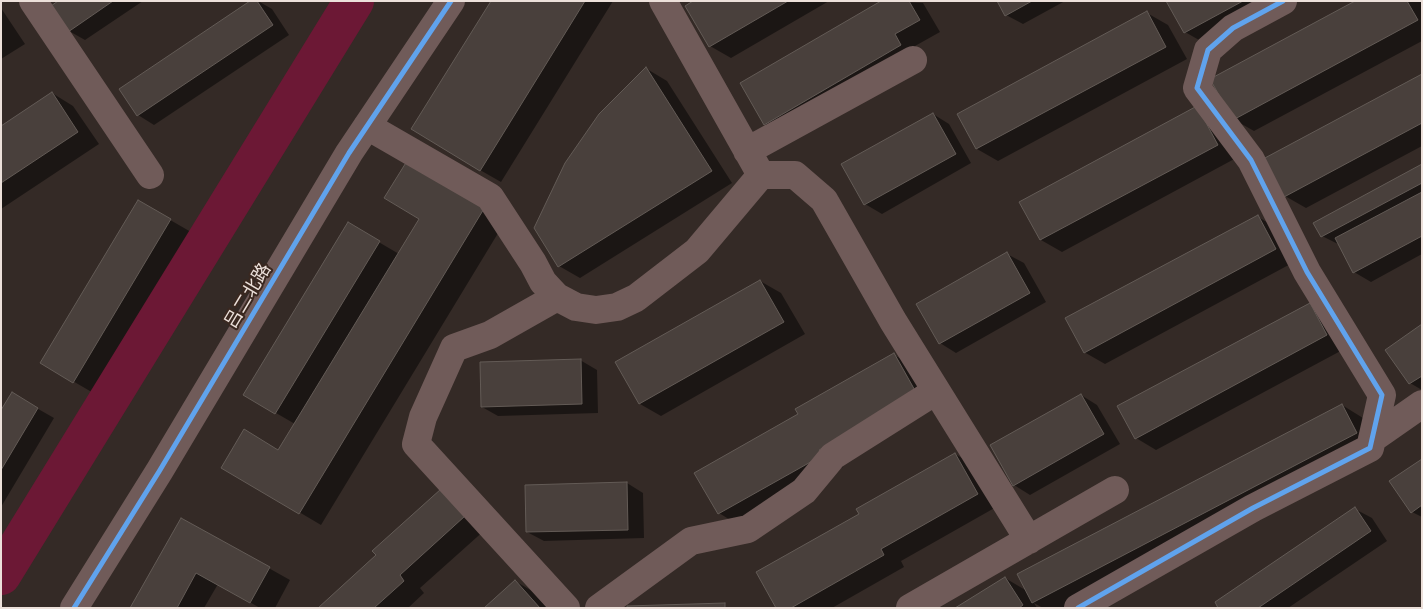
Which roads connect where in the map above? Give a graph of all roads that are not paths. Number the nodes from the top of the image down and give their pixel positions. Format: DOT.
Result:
graph roads {
  1 [pos="33,1"];
  2 [pos="451,1"];
  3 [pos="663,1"];
  4 [pos="1283,1"];
  5 [pos="913,60"];
  6 [pos="368,126"];
  7 [pos="748,151"];
  8 [pos="761,175"];
  9 [pos="150,176"];
  10 [pos="557,297"];
  11 [pos="936,391"];
  12 [pos="1422,404"];
  13 [pos="1372,439"];
  14 [pos="1115,490"];
  15 [pos="1029,540"];
  16 [pos="74,608"];
  17 [pos="566,608"];
  18 [pos="599,608"];
  19 [pos="910,608"];
  20 [pos="1078,608"];
  1 -- 9 [label="street"];
  2 -- 6 [label="street, 吕二北路"];
  3 -- 7 [label="street"];
  4 -- 13 [label="street"];
  5 -- 7 [label="street"];
  6 -- 10 [label="street"];
  6 -- 16 [label="street, 吕二北路"];
  7 -- 8 [label="street"];
  8 -- 10 [label="street"];
  8 -- 11 [label="street"];
  10 -- 17 [label="street"];
  11 -- 15 [label="street"];
  11 -- 18 [label="street"];
  12 -- 13 [label="street"];
  13 -- 20 [label="street"];
  14 -- 15 [label="street"];
  15 -- 19 [label="street"];
}
